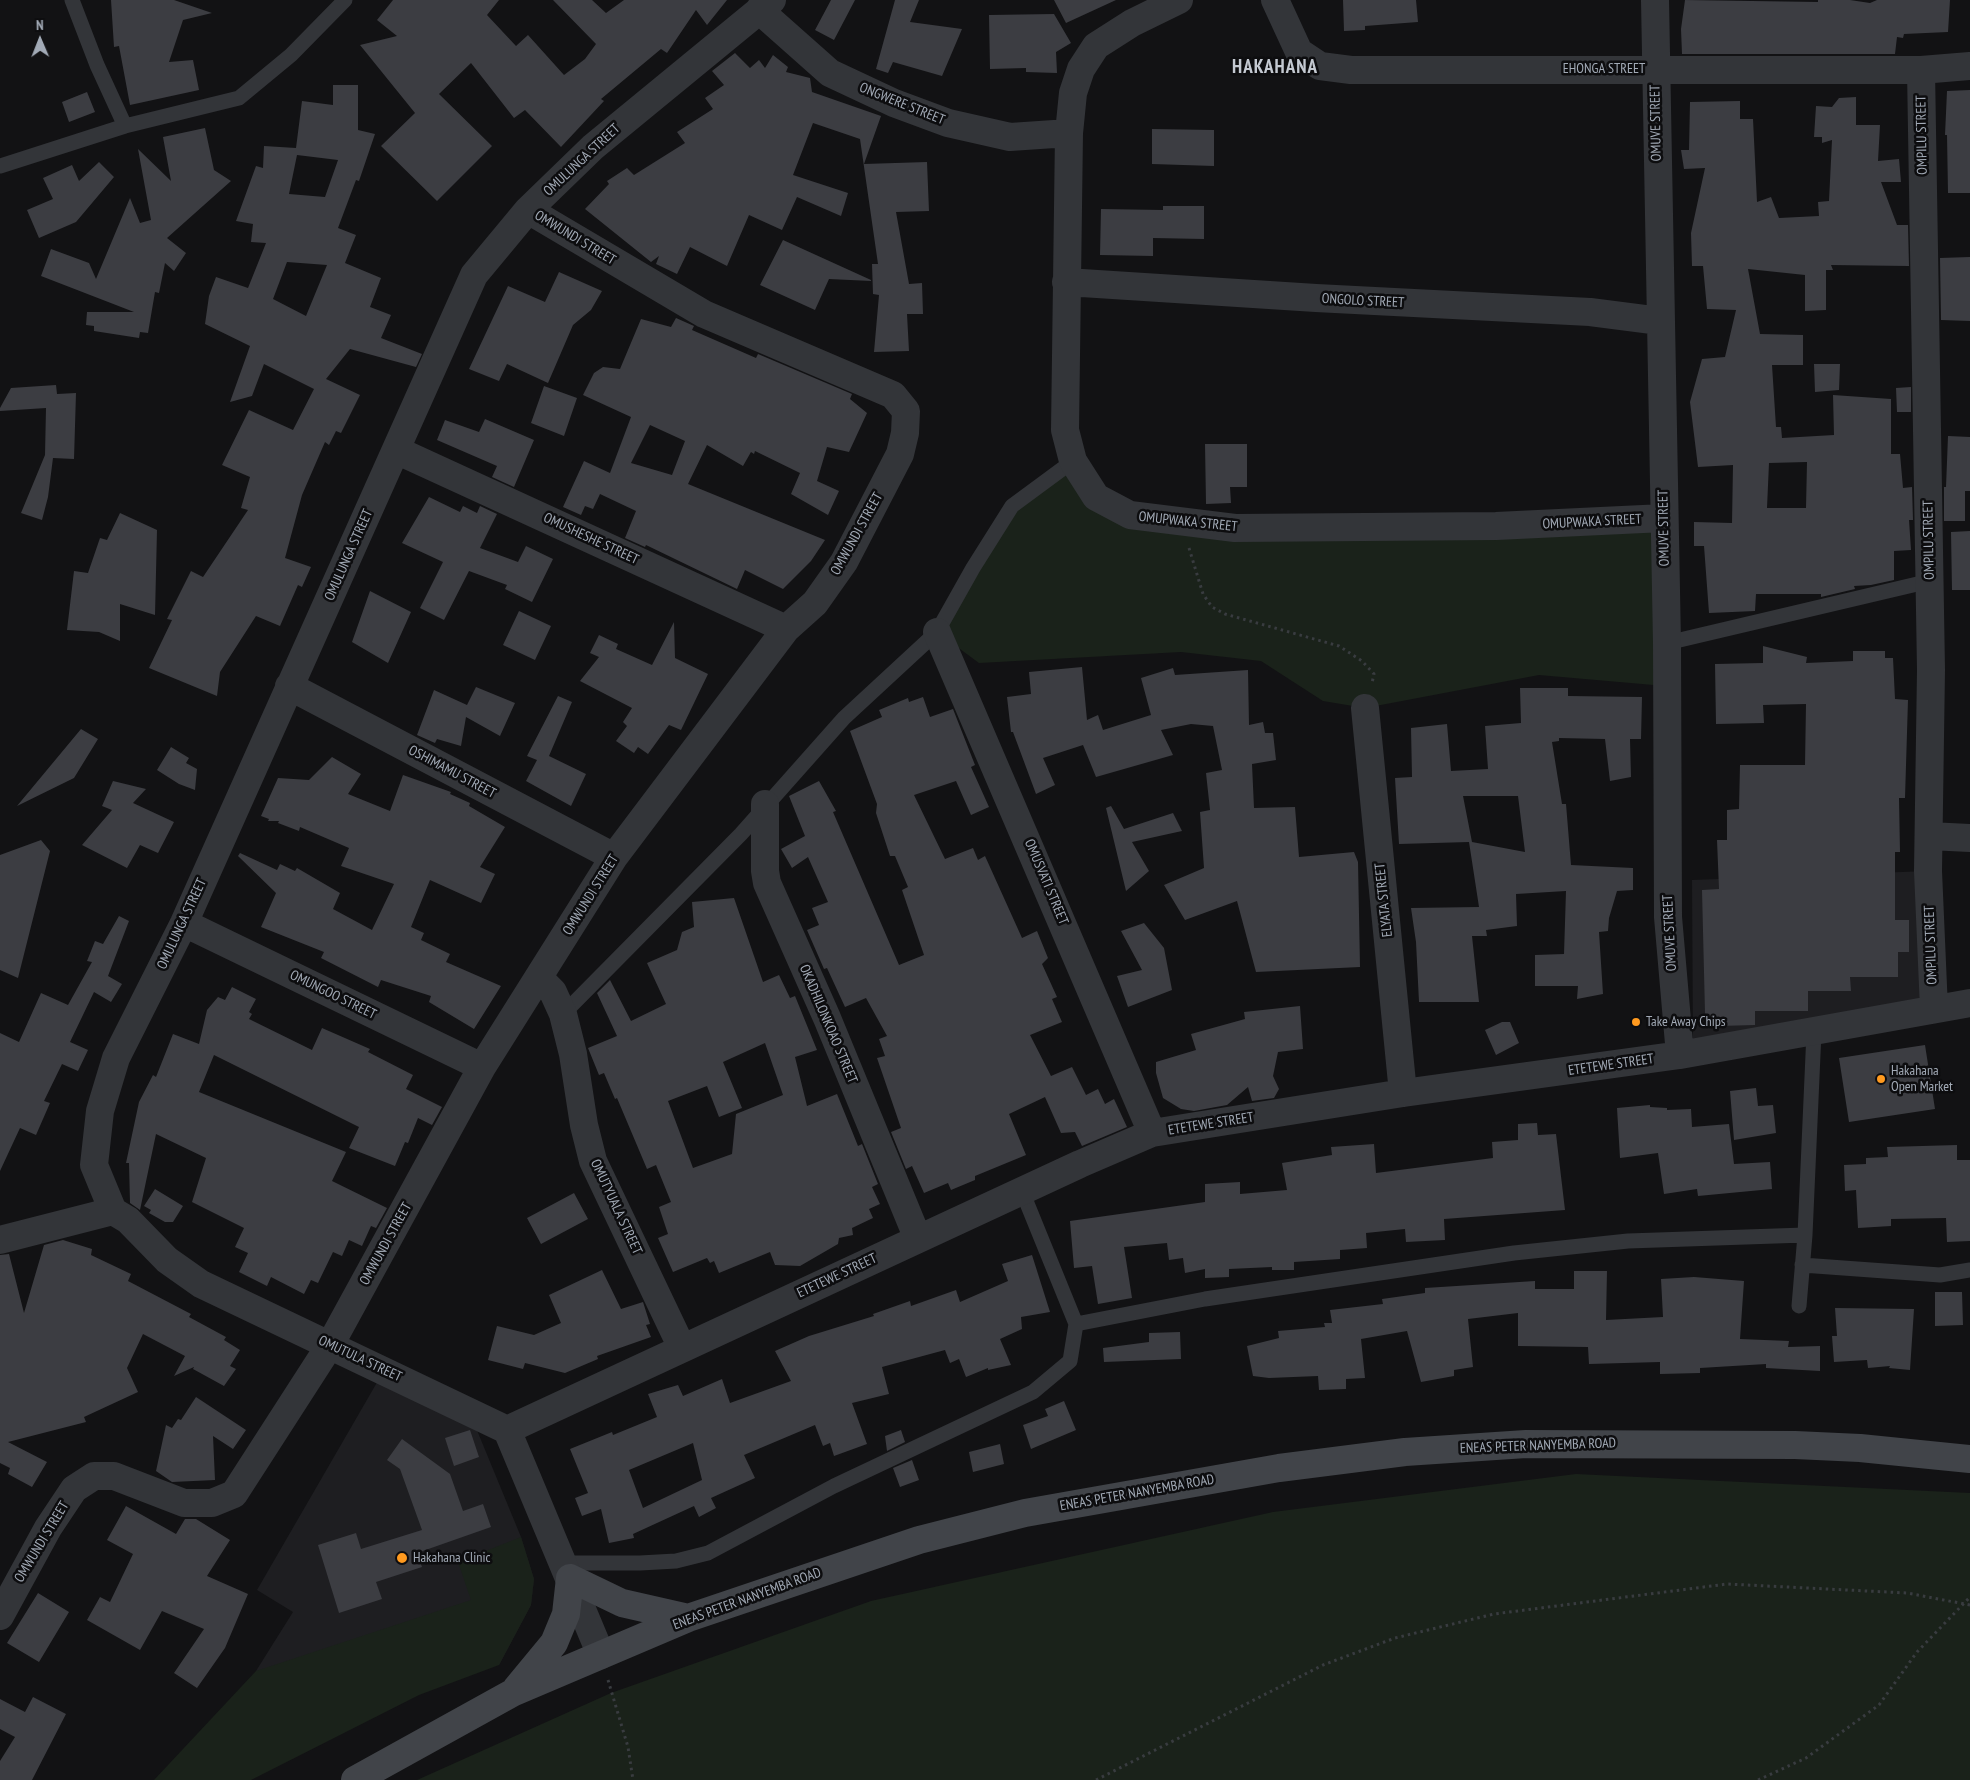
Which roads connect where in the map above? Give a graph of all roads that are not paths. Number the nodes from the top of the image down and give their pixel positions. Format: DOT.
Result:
graph roads {
  1 [pos="72,0"];
  2 [pos="345,0"];
  3 [pos="1179,0"];
  4 [pos="1275,0"];
  5 [pos="1655,0"];
  6 [pos="766,5"];
  7 [pos="1970,66"];
  8 [pos="1655,69"];
  9 [pos="1921,70"];
  10 [pos="125,126"];
  11 [pos="1069,133"];
  12 [pos="0,166"];
  13 [pos="528,210"];
  14 [pos="1066,282"];
  15 [pos="1660,321"];
  16 [pos="396,450"];
  17 [pos="1073,461"];
  18 [pos="1664,518"];
  19 [pos="1930,581"];
  20 [pos="786,629"];
  21 [pos="937,632"];
  22 [pos="1667,643"];
  23 [pos="289,686"];
  24 [pos="1365,708"];
  25 [pos="765,804"];
  26 [pos="1929,836"];
  27 [pos="1970,838"];
  28 [pos="614,857"];
  29 [pos="184,923"];
  30 [pos="539,978"];
  31 [pos="1970,1003"];
  32 [pos="1934,1009"];
  33 [pos="563,1014"];
  34 [pos="1814,1032"];
  35 [pos="1680,1055"];
  36 [pos="482,1067"];
  37 [pos="1403,1093"];
  38 [pos="1152,1133"];
  39 [pos="1022,1191"];
  40 [pos="113,1211"];
  41 [pos="1804,1235"];
  42 [pos="918,1239"];
  43 [pos="0,1240"];
  44 [pos="1802,1265"];
  45 [pos="1970,1270"];
  46 [pos="1799,1306"];
  47 [pos="1076,1324"];
  48 [pos="330,1345"];
  49 [pos="682,1348"];
  50 [pos="507,1430"];
  51 [pos="1970,1459"];
  52 [pos="567,1571"];
  53 [pos="0,1616"];
  54 [pos="688,1618"];
  55 [pos="601,1655"];
  56 [pos="514,1692"];
  57 [pos="355,1780"];
  1 -- 10 [label="lane"];
  2 -- 10 [label="lane"];
  3 -- 11 [label="street, OMUPWAKA STREET"];
  4 -- 8 [label="street, EHONGA STREET"];
  5 -- 8 [label="street, OMUVE STREET"];
  6 -- 11 [label="street, ONGWERE STREET"];
  6 -- 13 [label="street, OMULUNGA STREET"];
  7 -- 9 [label="street, EHONGA STREET"];
  8 -- 9 [label="street, EHONGA STREET"];
  8 -- 15 [label="street, OMUVE STREET"];
  9 -- 19 [label="street, OMPILU STREET"];
  10 -- 12 [label="lane"];
  11 -- 14 [label="street, OMUPWAKA STREET"];
  13 -- 16 [label="street, OMULUNGA STREET"];
  13 -- 20 [label="street, OMWUNDI STREET"];
  14 -- 15 [label="street, ONGOLO STREET"];
  14 -- 17 [label="street, OMUPWAKA STREET"];
  15 -- 18 [label="street, OMUVE STREET"];
  16 -- 20 [label="street, OMUSHESHE STREET"];
  16 -- 23 [label="street, OMULUNGA STREET"];
  17 -- 18 [label="street, OMUPWAKA STREET"];
  17 -- 21 [label="lane"];
  18 -- 22 [label="street, OMUVE STREET"];
  19 -- 22 [label="lane"];
  19 -- 26 [label="street, OMPILU STREET"];
  20 -- 28 [label="street, OMWUNDI STREET"];
  21 -- 25 [label="lane"];
  21 -- 38 [label="street, OMUSVATI STREET"];
  22 -- 35 [label="street, OMUVE STREET"];
  23 -- 28 [label="street, OSHIMAMU STREET"];
  23 -- 29 [label="street, OMULUNGA STREET"];
  24 -- 37 [label="street, ELYATA STREET"];
  25 -- 33 [label="lane"];
  25 -- 42 [label="street, OKADHILONKOAO STREET"];
  26 -- 27 [label="street"];
  26 -- 32 [label="street, OMPILU STREET"];
  28 -- 30 [label="street, OMWUNDI STREET"];
  29 -- 36 [label="street, OMUNGOO STREET"];
  29 -- 40 [label="street, OMULUNGA STREET"];
  30 -- 33 [label="street, OMUTYUALA STREET"];
  30 -- 36 [label="street, OMWUNDI STREET"];
  31 -- 32 [label="street, ETETEWE STREET"];
  32 -- 34 [label="street, ETETEWE STREET"];
  33 -- 49 [label="street, OMUTYUALA STREET"];
  34 -- 35 [label="street, ETETEWE STREET"];
  34 -- 41 [label="lane"];
  35 -- 37 [label="street, ETETEWE STREET"];
  36 -- 48 [label="street, OMWUNDI STREET"];
  37 -- 38 [label="street, ETETEWE STREET"];
  38 -- 39 [label="street, ETETEWE STREET"];
  39 -- 42 [label="street, ETETEWE STREET"];
  39 -- 47 [label="lane"];
  40 -- 43 [label="street"];
  40 -- 48 [label="street, OMUTULA STREET"];
  41 -- 44 [label="lane"];
  41 -- 47 [label="lane"];
  42 -- 49 [label="street, ETETEWE STREET"];
  44 -- 45 [label="lane"];
  44 -- 46 [label="lane"];
  47 -- 52 [label="lane"];
  48 -- 50 [label="street, OMUTULA STREET"];
  48 -- 53 [label="street, OMWUNDI STREET"];
  49 -- 50 [label="street, ETETEWE STREET"];
  50 -- 52 [label="street"];
  51 -- 54 [label="main road, ENEAS PETER NANYEMBA ROAD"];
  52 -- 54 [label="main road"];
  52 -- 55 [label="street"];
  52 -- 56 [label="main road"];
  54 -- 55 [label="main road, ENEAS PETER NANYEMBA ROAD"];
  55 -- 56 [label="main road, ENEAS PETER NANYEMBA ROAD"];
  56 -- 57 [label="main road, ENEAS PETER NANYEMBA ROAD"];
}
